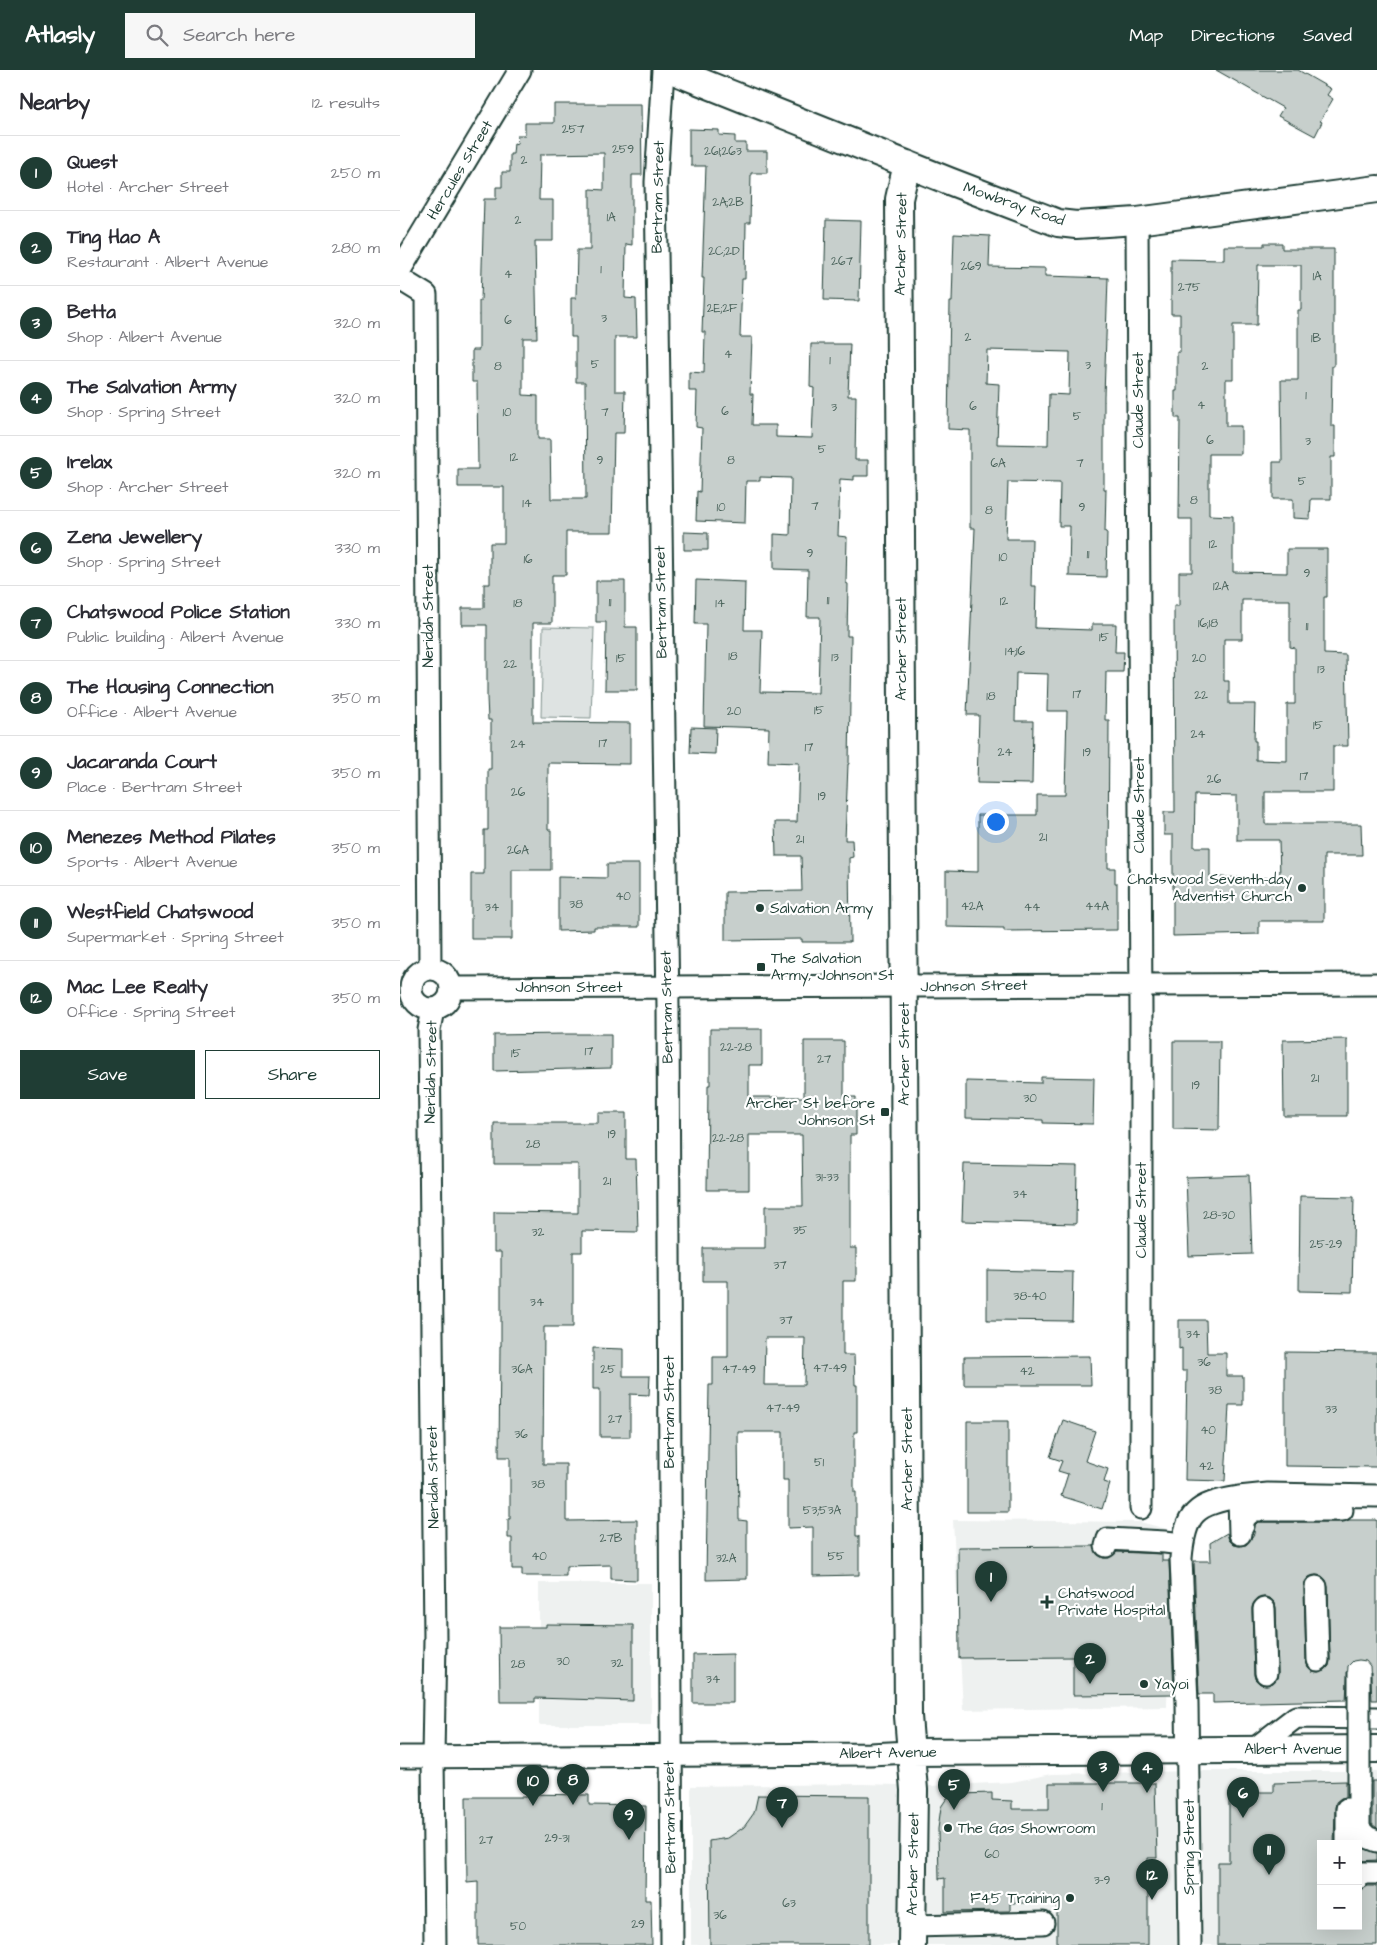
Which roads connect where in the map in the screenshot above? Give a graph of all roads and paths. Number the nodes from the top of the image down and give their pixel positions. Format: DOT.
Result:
graph roads {
  1 [pos="520,70"];
  2 [pos="663,70"];
  3 [pos="671,70"];
  4 [pos="907,164"];
  5 [pos="1377,190"];
  6 [pos="1137,221"];
  7 [pos="400,270"];
  8 [pos="400,279"];
  9 [pos="430,969"];
  10 [pos="1141,984"];
  11 [pos="1377,984"];
  12 [pos="903,986"];
  13 [pos="666,987"];
  14 [pos="452,988"];
  15 [pos="405,989"];
  16 [pos="433,1010"];
  17 [pos="1239,1496"];
  18 [pos="1377,1496"];
  19 [pos="1377,1506"];
  20 [pos="1140,1508"];
  21 [pos="1182,1544"];
  22 [pos="1106,1546"];
  23 [pos="1316,1587"];
  24 [pos="1264,1609"];
  25 [pos="1318,1660"];
  26 [pos="1352,1672"];
  27 [pos="1266,1673"];
  28 [pos="1171,1694"];
  29 [pos="1377,1718"];
  30 [pos="1377,1749"];
  31 [pos="1188,1750"];
  32 [pos="1253,1750"];
  33 [pos="910,1752"];
  34 [pos="670,1756"];
  35 [pos="400,1757"];
  36 [pos="433,1757"];
  37 [pos="1353,1783"];
  38 [pos="1360,1840"];
  39 [pos="1362,1843"];
  40 [pos="1043,1923"];
  41 [pos="912,1935"];
  42 [pos="435,1945"];
  43 [pos="672,1945"];
  44 [pos="1190,1945"];
  1 -- 7 [label="street, Hercules Street"];
  2 -- 13 [label="street, Bertram Street"];
  3 -- 4 [label="main road, Mowbray Road"];
  4 -- 6 [label="main road, Mowbray Road"];
  4 -- 12 [label="main road, Archer Street"];
  5 -- 6 [label="main road, Mowbray Road"];
  6 -- 10 [label="street, Claude Street"];
  8 -- 9 [label="street, Neridah Street"];
  9 -- 14 [label="street"];
  9 -- 15 [label="street"];
  10 -- 11 [label="street, Johnson Street"];
  10 -- 12 [label="street, Johnson Street"];
  10 -- 20 [label="street, Claude Street"];
  12 -- 13 [label="street, Johnson Street"];
  12 -- 33 [label="main road, Archer Street"];
  13 -- 14 [label="street, Johnson Street"];
  13 -- 34 [label="street, Bertram Street"];
  14 -- 16 [label="street"];
  15 -- 16 [label="street"];
  16 -- 36 [label="street, Neridah Street"];
  17 -- 18 [label="street"];
  17 -- 19 [label="street"];
  17 -- 21 [label="street"];
  21 -- 22 [label="street"];
  21 -- 31 [label="street"];
  23 -- 25 [label="street"];
  24 -- 27 [label="street"];
  26 -- 37 [label="street"];
  28 -- 31 [label="street"];
  29 -- 32 [label="street"];
  30 -- 32 [label="main road, Albert Avenue"];
  31 -- 32 [label="main road, Albert Avenue"];
  31 -- 33 [label="main road, Albert Avenue"];
  31 -- 44 [label="street, Spring Street"];
  33 -- 34 [label="street, Albert Avenue"];
  33 -- 41 [label="main road, Archer Street"];
  34 -- 36 [label="street, Albert Avenue"];
  34 -- 43 [label="street, Bertram Street"];
  35 -- 36 [label="street, Albert Avenue"];
  36 -- 42 [label="street, Neridah Street"];
  37 -- 38 [label="street"];
  37 -- 39 [label="street"];
  40 -- 41 [label="street"];
}
